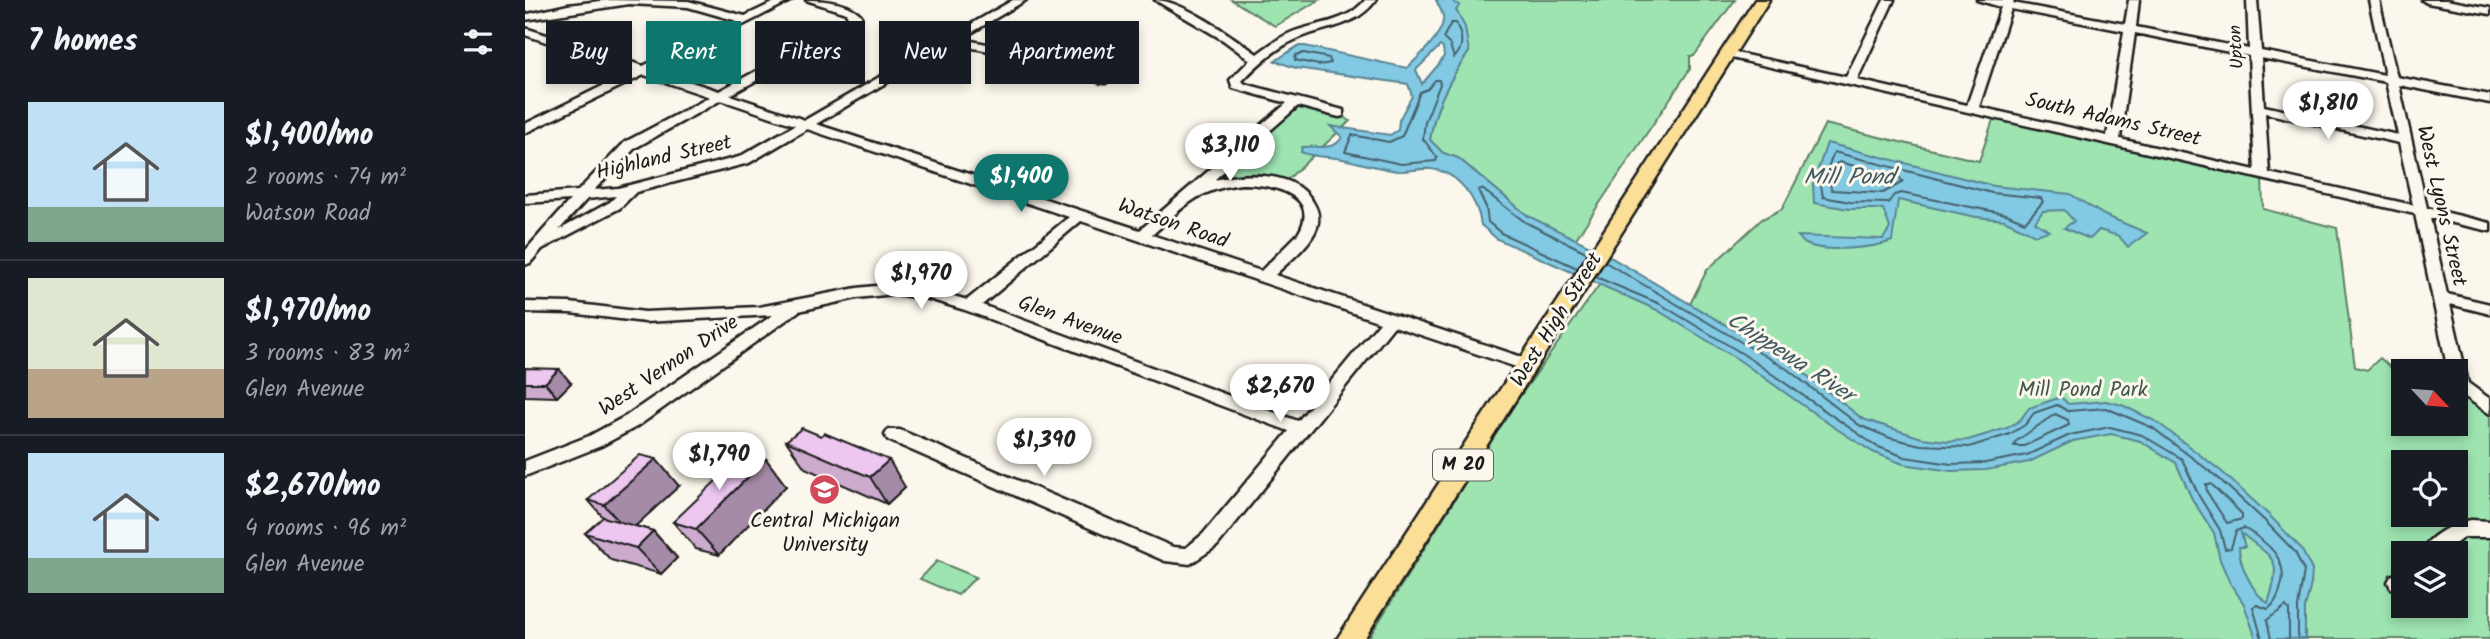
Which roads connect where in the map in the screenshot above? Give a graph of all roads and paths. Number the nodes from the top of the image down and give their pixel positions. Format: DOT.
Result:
graph roads {
  1 [pos="562,0"];
  2 [pos="621,0"];
  3 [pos="787,0"];
  4 [pos="811,0"];
  5 [pos="1021,0"];
  6 [pos="1160,0"];
  7 [pos="1371,0"];
  8 [pos="1762,0"];
  9 [pos="1889,0"];
  10 [pos="1982,0"];
  11 [pos="2134,0"];
  12 [pos="2252,0"];
  13 [pos="2374,0"];
  14 [pos="2427,0"];
  15 [pos="627,1"];
  16 [pos="2008,2"];
  17 [pos="2490,10"];
  18 [pos="747,20"];
  19 [pos="526,22"];
  20 [pos="2128,28"];
  21 [pos="971,30"];
  22 [pos="2255,53"];
  23 [pos="1727,54"];
  24 [pos="1258,61"];
  25 [pos="643,71"];
  26 [pos="2391,79"];
  27 [pos="1850,81"];
  28 [pos="879,84"];
  29 [pos="716,97"];
  30 [pos="2490,99"];
  31 [pos="1295,102"];
  32 [pos="2257,108"];
  33 [pos="1972,109"];
  34 [pos="1339,113"];
  35 [pos="805,127"];
  36 [pos="525,129"];
  37 [pos="2405,140"];
  38 [pos="2113,141"];
  39 [pos="2262,176"];
  40 [pos="630,190"];
  41 [pos="1193,192"];
  42 [pos="580,195"];
  43 [pos="525,199"];
  44 [pos="2419,211"];
  45 [pos="1080,215"];
  46 [pos="2490,228"];
  47 [pos="1142,236"];
  48 [pos="525,260"];
  49 [pos="1264,277"];
  50 [pos="2440,297"];
  51 [pos="970,306"];
  52 [pos="525,307"];
  53 [pos="795,307"];
  54 [pos="2490,309"];
  55 [pos="1391,319"];
  56 [pos="1528,365"];
  57 [pos="2490,408"];
  58 [pos="1301,429"];
  59 [pos="894,435"];
  60 [pos="525,469"];
  61 [pos="2490,529"];
  62 [pos="2443,541"];
  63 [pos="1350,639"];
  1 -- 19 [label="street"];
  2 -- 15 [label="street"];
  3 -- 18 [label="street"];
  4 -- 29 [label="street"];
  5 -- 21 [label="street, Highland Street"];
  6 -- 24 [label="street"];
  7 -- 24 [label="street"];
  8 -- 23 [label="main road, West High Street / M 20"];
  9 -- 27 [label="street"];
  10 -- 16 [label="street"];
  11 -- 20 [label="street"];
  12 -- 22 [label="street, Upton"];
  13 -- 26 [label="street, West Lyons Street"];
  14 -- 17 [label="street"];
  15 -- 18 [label="street"];
  15 -- 19 [label="street"];
  16 -- 20 [label="street"];
  16 -- 33 [label="street"];
  18 -- 25 [label="street"];
  19 -- 25 [label="street, Watson Road"];
  20 -- 22 [label="street"];
  20 -- 38 [label="street"];
  22 -- 26 [label="street"];
  22 -- 32 [label="street, Upton"];
  23 -- 27 [label="street, South Adams Street"];
  23 -- 56 [label="main road, West High Street / M 20"];
  24 -- 31 [label="street"];
  25 -- 29 [label="street, Watson Road"];
  25 -- 36 [label="street"];
  26 -- 30 [label="street"];
  26 -- 37 [label="street, West Lyons Street"];
  27 -- 33 [label="street, South Adams Street"];
  28 -- 35 [label="street, Highland Street"];
  29 -- 35 [label="street, Watson Road"];
  29 -- 42 [label="street"];
  31 -- 34 [label="street"];
  31 -- 41 [label="street"];
  32 -- 37 [label="street"];
  32 -- 39 [label="street, Upton"];
  33 -- 38 [label="street, South Adams Street"];
  35 -- 40 [label="street, Highland Street"];
  35 -- 45 [label="street, Watson Road"];
  37 -- 44 [label="street, West Lyons Street"];
  38 -- 39 [label="street, South Adams Street"];
  39 -- 44 [label="street, South Adams Street"];
  40 -- 42 [label="street, Highland Street"];
  40 -- 48 [label="street"];
  41 -- 47 [label="street"];
  41 -- 49 [label="street"];
  42 -- 43 [label="street, Highland Street"];
  42 -- 48 [label="street"];
  44 -- 46 [label="street, South Adams Street"];
  44 -- 50 [label="street, West Lyons Street"];
  45 -- 47 [label="street, Watson Road"];
  45 -- 51 [label="street"];
  47 -- 49 [label="street, Watson Road"];
  49 -- 55 [label="street, Watson Road"];
  50 -- 54 [label="street"];
  50 -- 57 [label="street, West Lyons Street"];
  51 -- 53 [label="street, Glen Avenue"];
  51 -- 58 [label="street, Glen Avenue"];
  52 -- 53 [label="street, Glen Avenue"];
  53 -- 60 [label="street, West Vernon Drive"];
  55 -- 56 [label="street, Watson Road"];
  55 -- 58 [label="street"];
  56 -- 63 [label="main road, West High Street / M 20"];
  58 -- 59 [label="street"];
  61 -- 62 [label="street"];
}
